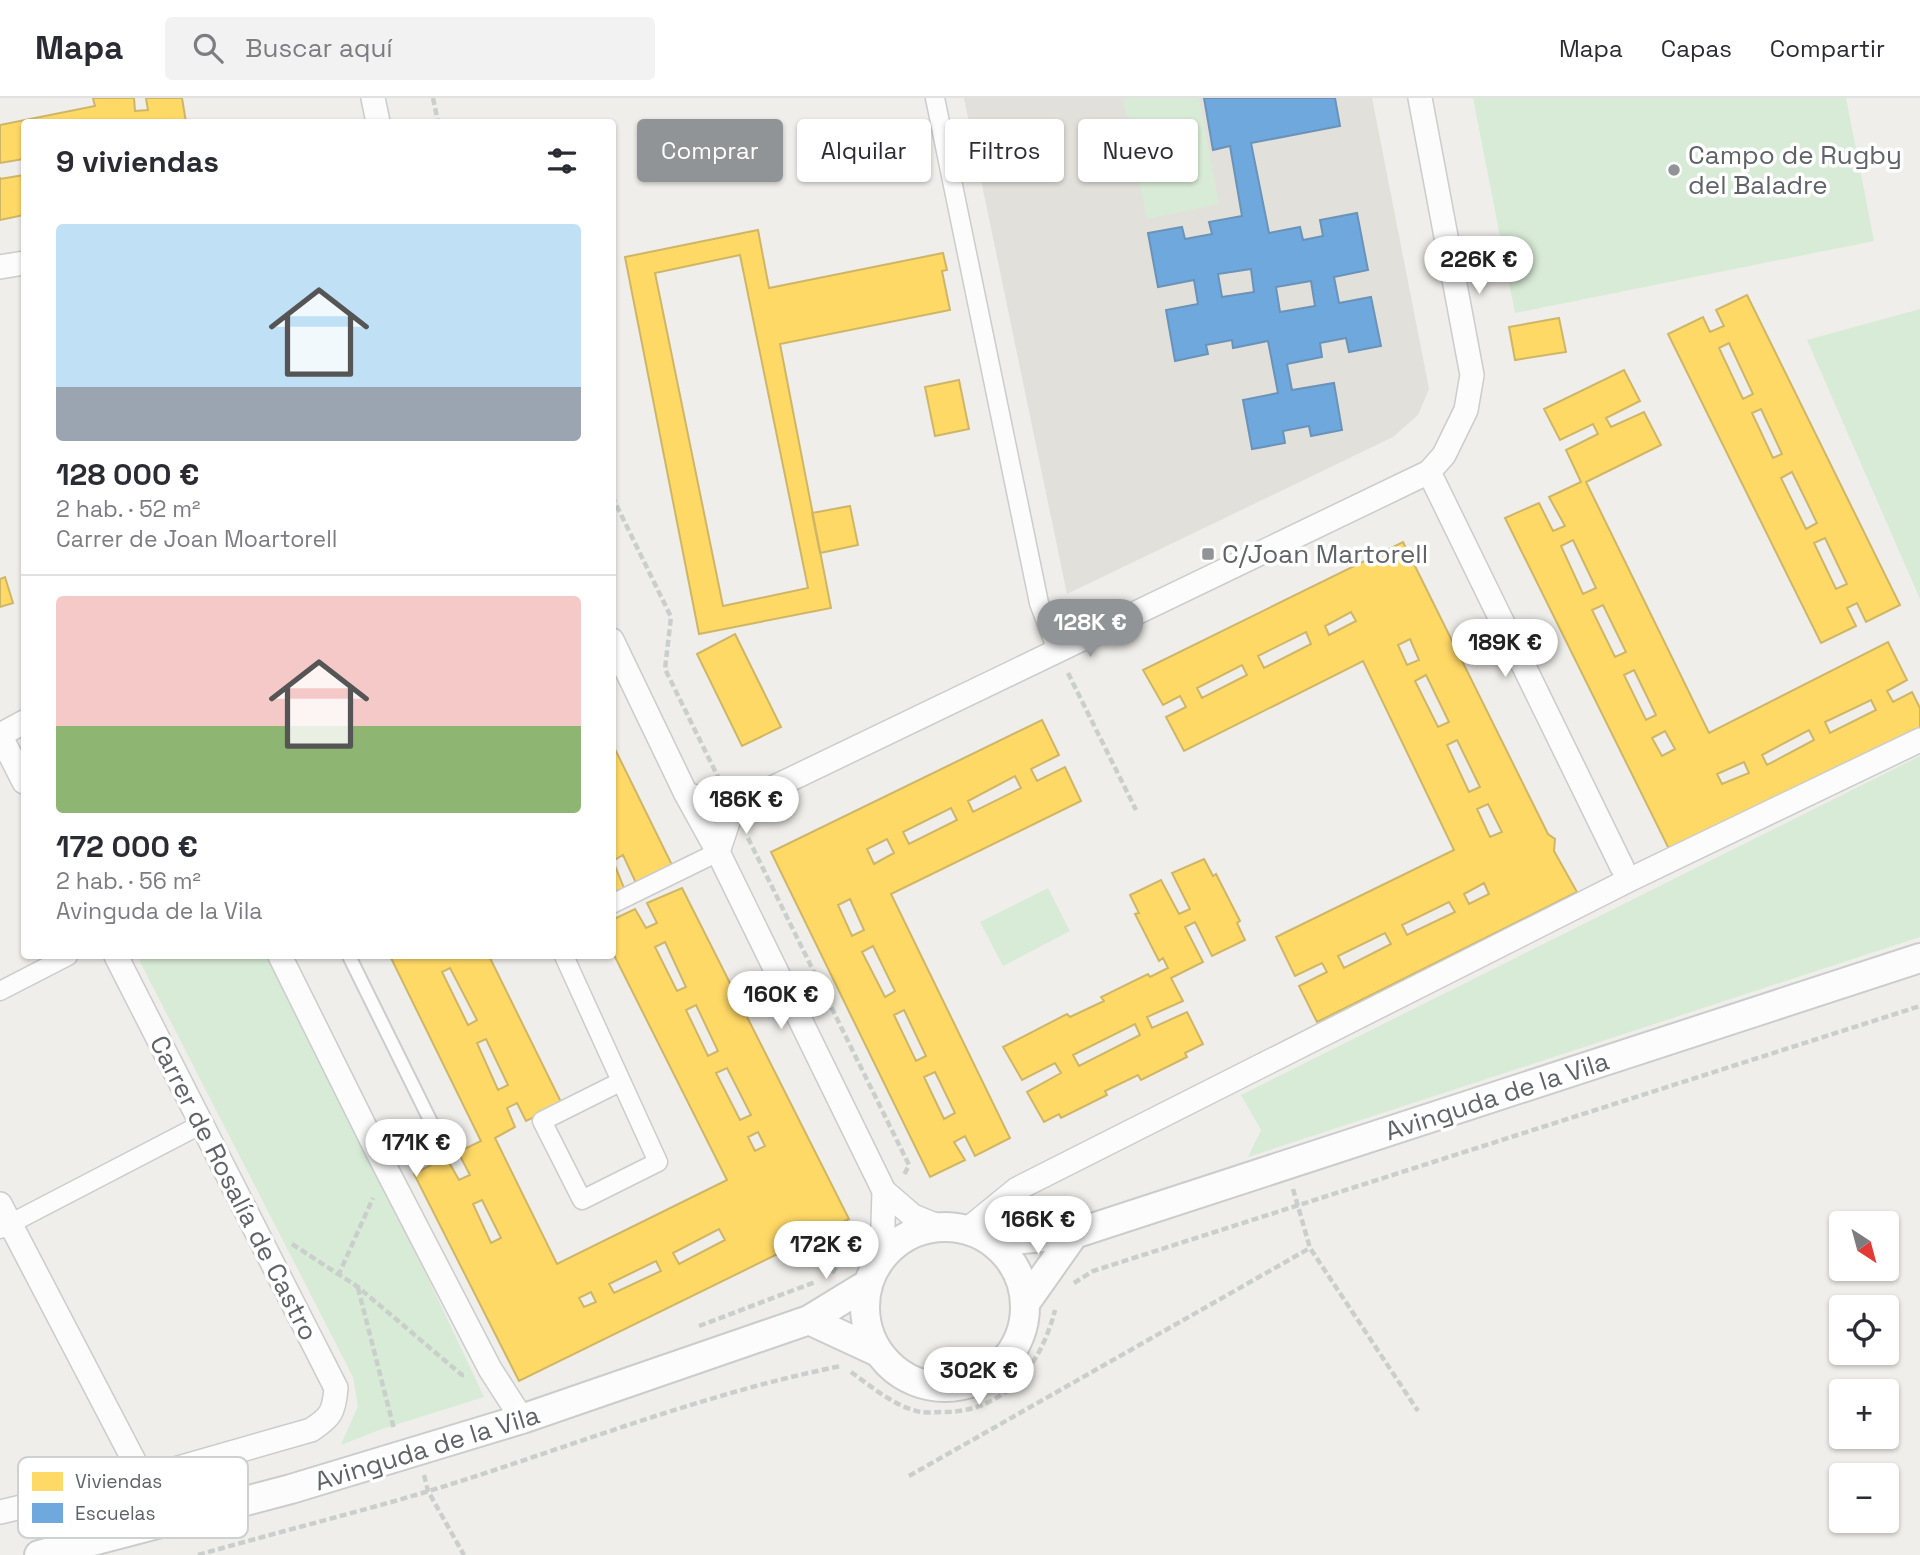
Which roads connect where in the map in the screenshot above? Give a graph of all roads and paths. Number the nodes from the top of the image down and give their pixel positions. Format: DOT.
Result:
graph roads {
  1 [pos="373,98"];
  2 [pos="433,98"];
  3 [pos="935,98"];
  4 [pos="1420,98"];
  5 [pos="377,119"];
  6 [pos="437,119"];
  7 [pos="21,263"];
  8 [pos="0,267"];
  9 [pos="1429,472"];
  10 [pos="616,504"];
  11 [pos="616,648"];
  12 [pos="1057,650"];
  13 [pos="21,724"];
  14 [pos="0,735"];
  15 [pos="1920,740"];
  16 [pos="21,776"];
  17 [pos="686,794"];
  18 [pos="733,807"];
  19 [pos="1136,810"];
  20 [pos="718,852"];
  21 [pos="1622,867"];
  22 [pos="616,902"];
  23 [pos="1920,958"];
  24 [pos="62,959"];
  25 [pos="117,959"];
  26 [pos="281,959"];
  27 [pos="350,959"];
  28 [pos="565,959"];
  29 [pos="0,990"];
  30 [pos="620,1082"];
  31 [pos="200,1125"];
  32 [pos="382,1161"];
  33 [pos="1287,1164"];
  34 [pos="884,1191"];
  35 [pos="3,1219"];
  36 [pos="940,1227"];
  37 [pos="968,1229"];
  38 [pos="1074,1234"];
  39 [pos="287,1240"];
  40 [pos="993,1242"];
  41 [pos="1310,1248"];
  42 [pos="882,1257"];
  43 [pos="830,1275"];
  44 [pos="338,1276"];
  45 [pos="817,1281"];
  46 [pos="868,1284"];
  47 [pos="358,1287"];
  48 [pos="1026,1302"];
  49 [pos="809,1320"];
  50 [pos="690,1329"];
  51 [pos="878,1352"];
  52 [pos="490,1369"];
  53 [pos="1418,1410"];
  54 [pos="522,1419"];
  55 [pos="408,1453"];
  56 [pos="133,1457"];
  57 [pos="217,1457"];
  58 [pos="909,1476"];
  59 [pos="248,1500"];
  60 [pos="18,1508"];
  61 [pos="0,1512"];
  62 [pos="104,1538"];
  63 [pos="39,1555"];
  64 [pos="464,1555"];
  1 -- 5 [label="street"];
  2 -- 6 [label="path"];
  3 -- 12 [label="street"];
  4 -- 9 [label="street"];
  7 -- 8 [label="street"];
  9 -- 12 [label="street"];
  9 -- 21 [label="street"];
  10 -- 18 [label="path"];
  11 -- 17 [label="street"];
  12 -- 18 [label="street"];
  12 -- 19 [label="path"];
  13 -- 14 [label="street"];
  14 -- 16 [label="street"];
  15 -- 37 [label="street"];
  17 -- 18 [label="street"];
  17 -- 20 [label="street"];
  18 -- 20 [label="street"];
  18 -- 34 [label="path"];
  20 -- 22 [label="street"];
  20 -- 34 [label="street"];
  23 -- 33 [label="street, Avinguda de la Vila"];
  24 -- 29 [label="street"];
  25 -- 31 [label="street, Carrer de Rosalía de Castro"];
  26 -- 32 [label="street"];
  27 -- 32 [label="lane"];
  28 -- 30 [label="street"];
  30 -- 30 [label="street"];
  31 -- 35 [label="street"];
  31 -- 57 [label="street, Carrer de Rosalía de Castro"];
  32 -- 44 [label="path"];
  32 -- 52 [label="street"];
  33 -- 38 [label="street, Avinguda de la Vila"];
  33 -- 41 [label="path"];
  34 -- 36 [label="street"];
  34 -- 42 [label="street"];
  34 -- 43 [label="path"];
  35 -- 56 [label="street"];
  36 -- 37 [label="street"];
  36 -- 42 [label="street"];
  37 -- 40 [label="street"];
  38 -- 40 [label="street, Avinguda de la Vila"];
  38 -- 48 [label="street"];
  39 -- 44 [label="path"];
  40 -- 48 [label="street"];
  41 -- 53 [label="path"];
  41 -- 58 [label="path"];
  42 -- 46 [label="street"];
  44 -- 47 [label="path"];
  45 -- 50 [label="path"];
  46 -- 49 [label="street, Avinguda de la Vila"];
  46 -- 51 [label="street"];
  47 -- 52 [label="path"];
  47 -- 55 [label="path"];
  48 -- 51 [label="street"];
  49 -- 51 [label="street"];
  49 -- 54 [label="street, Avinguda de la Vila"];
  52 -- 54 [label="street"];
  54 -- 55 [label="street, Avinguda de la Vila"];
  55 -- 59 [label="street, Avinguda de la Vila"];
  55 -- 64 [label="path"];
  60 -- 61 [label="street"];
  62 -- 63 [label="street, Avinguda de la Vila"];
}
